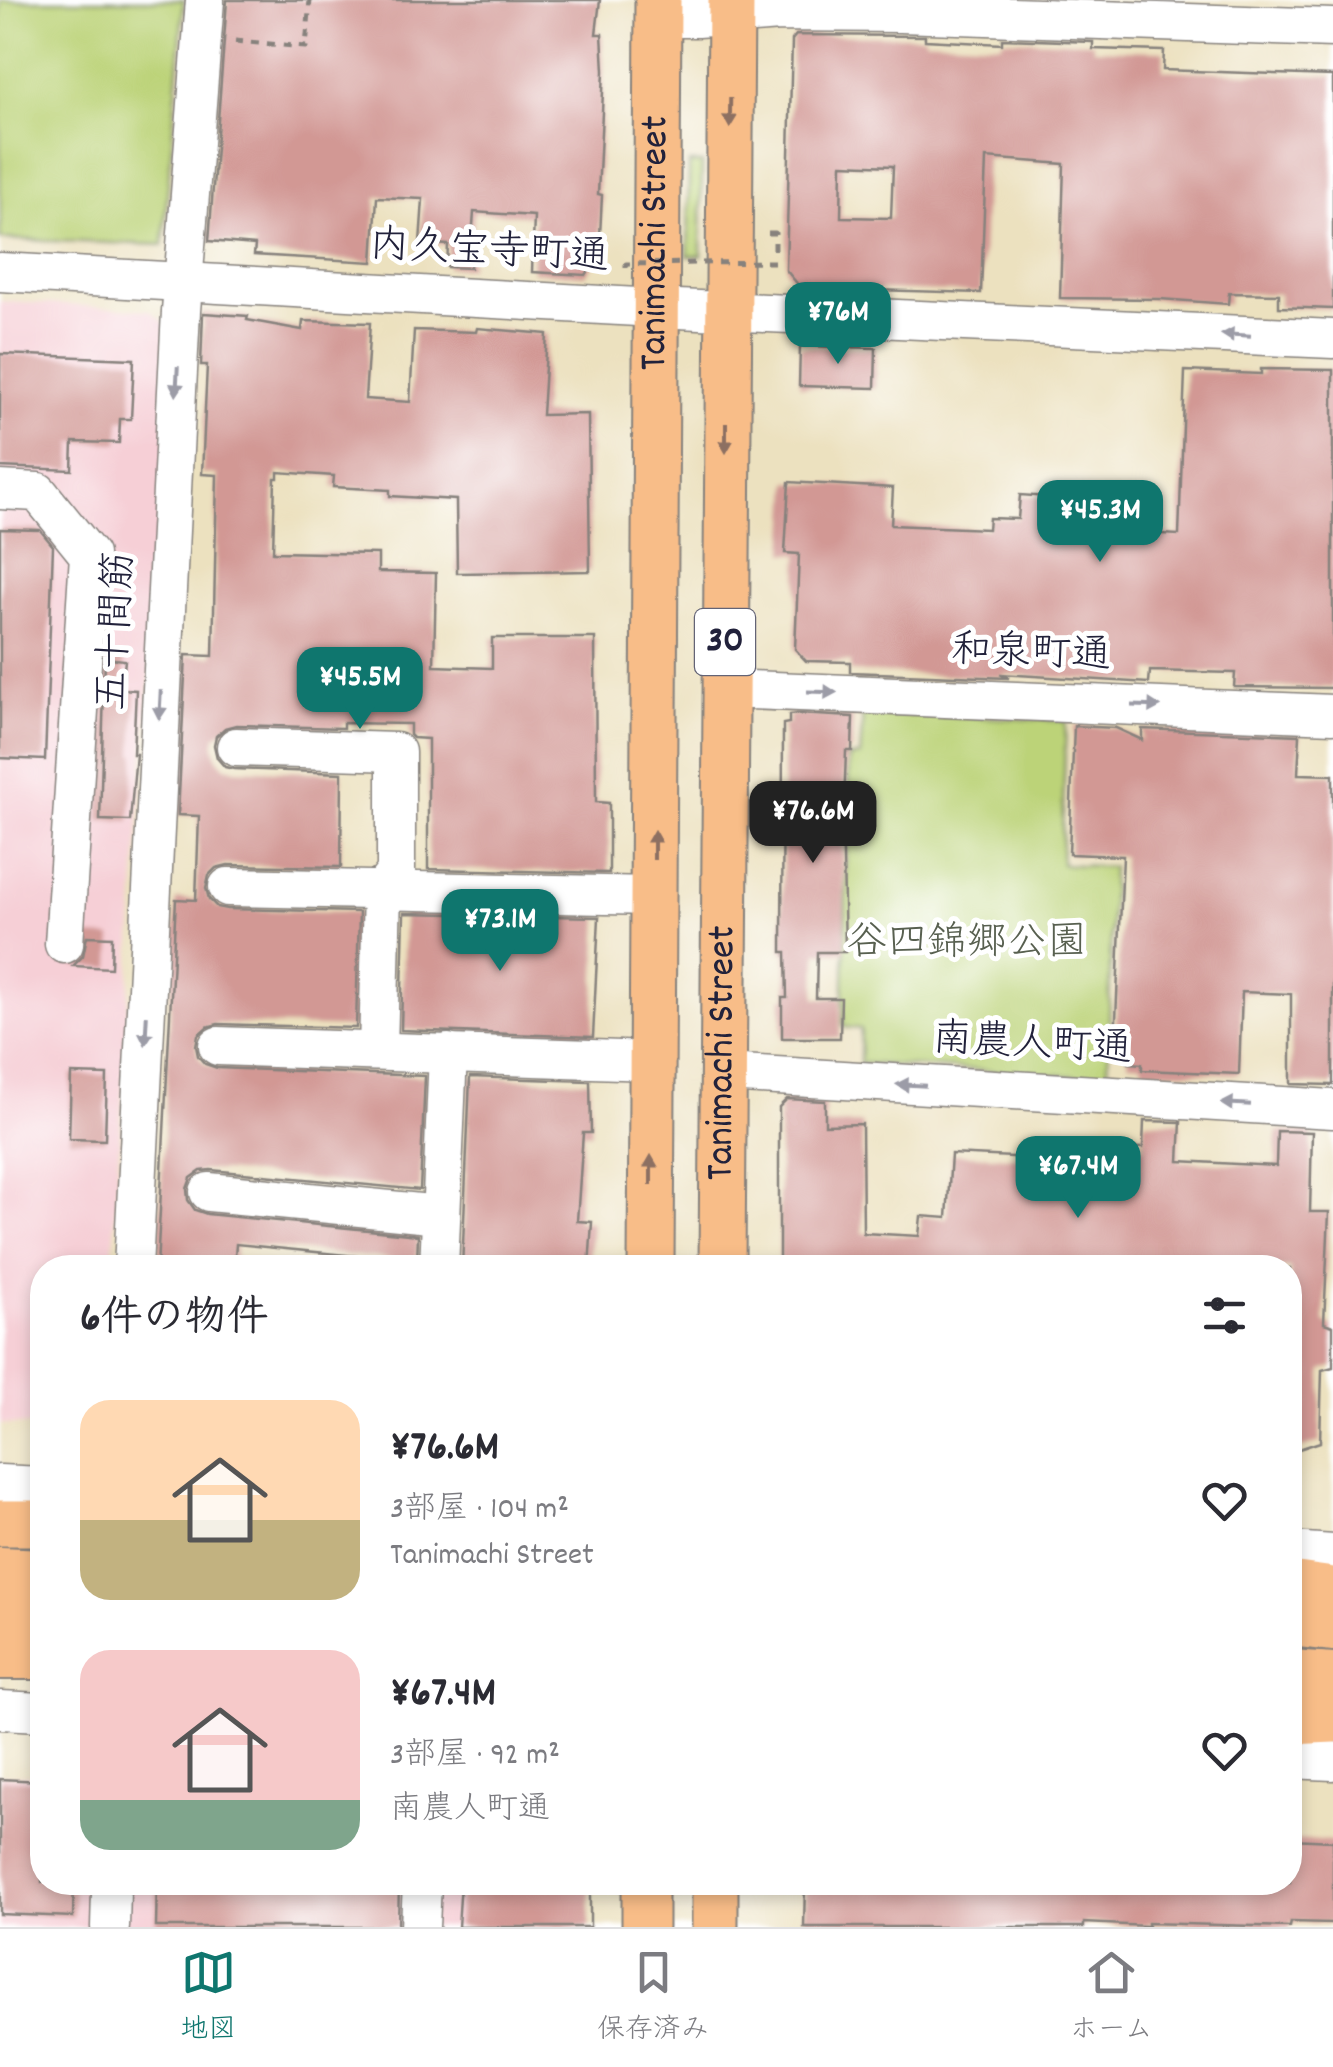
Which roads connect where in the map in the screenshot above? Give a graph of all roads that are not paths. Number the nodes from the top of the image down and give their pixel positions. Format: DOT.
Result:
graph roads {
  1 [pos="205,0"];
  2 [pos="900,6"];
  3 [pos="731,8"];
  4 [pos="658,9"];
  5 [pos="1333,28"];
  6 [pos="0,272"];
  7 [pos="183,283"];
  8 [pos="656,308"];
  9 [pos="728,312"];
  10 [pos="1333,339"];
  11 [pos="0,490"];
  12 [pos="724,689"];
  13 [pos="1333,714"];
  14 [pos="236,747"];
  15 [pos="228,887"];
  16 [pos="382,890"];
  17 [pos="653,896"];
  18 [pos="64,944"];
  19 [pos="218,1046"];
  20 [pos="378,1051"];
  21 [pos="448,1054"];
  22 [pos="650,1060"];
  23 [pos="725,1073"];
  24 [pos="1333,1109"];
  25 [pos="209,1192"];
  26 [pos="440,1215"];
  27 [pos="134,1255"];
  28 [pos="438,1255"];
  29 [pos="651,1255"];
  30 [pos="722,1255"];
  31 [pos="0,1484"];
  32 [pos="30,1485"];
  33 [pos="0,1523"];
  34 [pos="30,1523"];
  35 [pos="1302,1552"];
  36 [pos="1333,1554"];
  37 [pos="30,1556"];
  38 [pos="0,1557"];
  39 [pos="0,1573"];
  40 [pos="30,1574"];
  41 [pos="1302,1586"];
  42 [pos="1333,1590"];
  43 [pos="0,1610"];
  44 [pos="30,1611"];
  45 [pos="30,1654"];
  46 [pos="0,1655"];
  47 [pos="30,1661"];
  48 [pos="0,1710"];
  49 [pos="30,1711"];
  50 [pos="1333,1720"];
  51 [pos="1302,1721"];
  52 [pos="1302,1760"];
  53 [pos="1333,1761"];
  54 [pos="421,1895"];
  55 [pos="645,1895"];
  56 [pos="715,1895"];
  57 [pos="420,1927"];
  58 [pos="645,1927"];
  59 [pos="715,1927"];
  1 -- 7 [label="street, 五十間筋"];
  2 -- 3 [label="street"];
  2 -- 5 [label="street"];
  3 -- 4 [label="street"];
  3 -- 9 [label="main road, Tanimachi Street / 30, one-way"];
  4 -- 8 [label="main road, Tanimachi Street / 30"];
  6 -- 7 [label="street, 内久宝寺町通"];
  7 -- 8 [label="street, 内久宝寺町通"];
  7 -- 27 [label="street, 五十間筋, one-way"];
  8 -- 9 [label="street, 内久宝寺町通"];
  17 -- 8 [label="main road, Tanimachi Street / 30, one-way"];
  10 -- 9 [label="street, 内久宝寺町通, one-way"];
  9 -- 12 [label="main road, Tanimachi Street / 30, one-way"];
  11 -- 18 [label="street"];
  12 -- 13 [label="street, 和泉町通, one-way"];
  12 -- 23 [label="main road, Tanimachi Street / 30"];
  14 -- 16 [label="street"];
  15 -- 16 [label="street"];
  16 -- 17 [label="street"];
  16 -- 20 [label="street"];
  17 -- 22 [label="main road, Tanimachi Street / 30"];
  19 -- 20 [label="street"];
  20 -- 21 [label="street"];
  21 -- 22 [label="street"];
  21 -- 26 [label="street"];
  29 -- 22 [label="main road, Tanimachi Street / 30, one-way"];
  24 -- 23 [label="street, 南農人町通, one-way"];
  23 -- 30 [label="main road, Tanimachi Street / 30"];
  25 -- 26 [label="street"];
  26 -- 28 [label="street"];
  31 -- 32 [label="street"];
  33 -- 34 [label="main road"];
  35 -- 36 [label="street"];
  37 -- 38 [label="highway"];
  39 -- 40 [label="highway"];
  41 -- 42 [label="main road"];
  43 -- 44 [label="highway"];
  45 -- 46 [label="highway"];
  46 -- 47 [label="main road"];
  48 -- 49 [label="street"];
  50 -- 51 [label="main road"];
  52 -- 53 [label="street"];
  54 -- 57 [label="street"];
  55 -- 58 [label="main road"];
  56 -- 59 [label="main road"];
}
